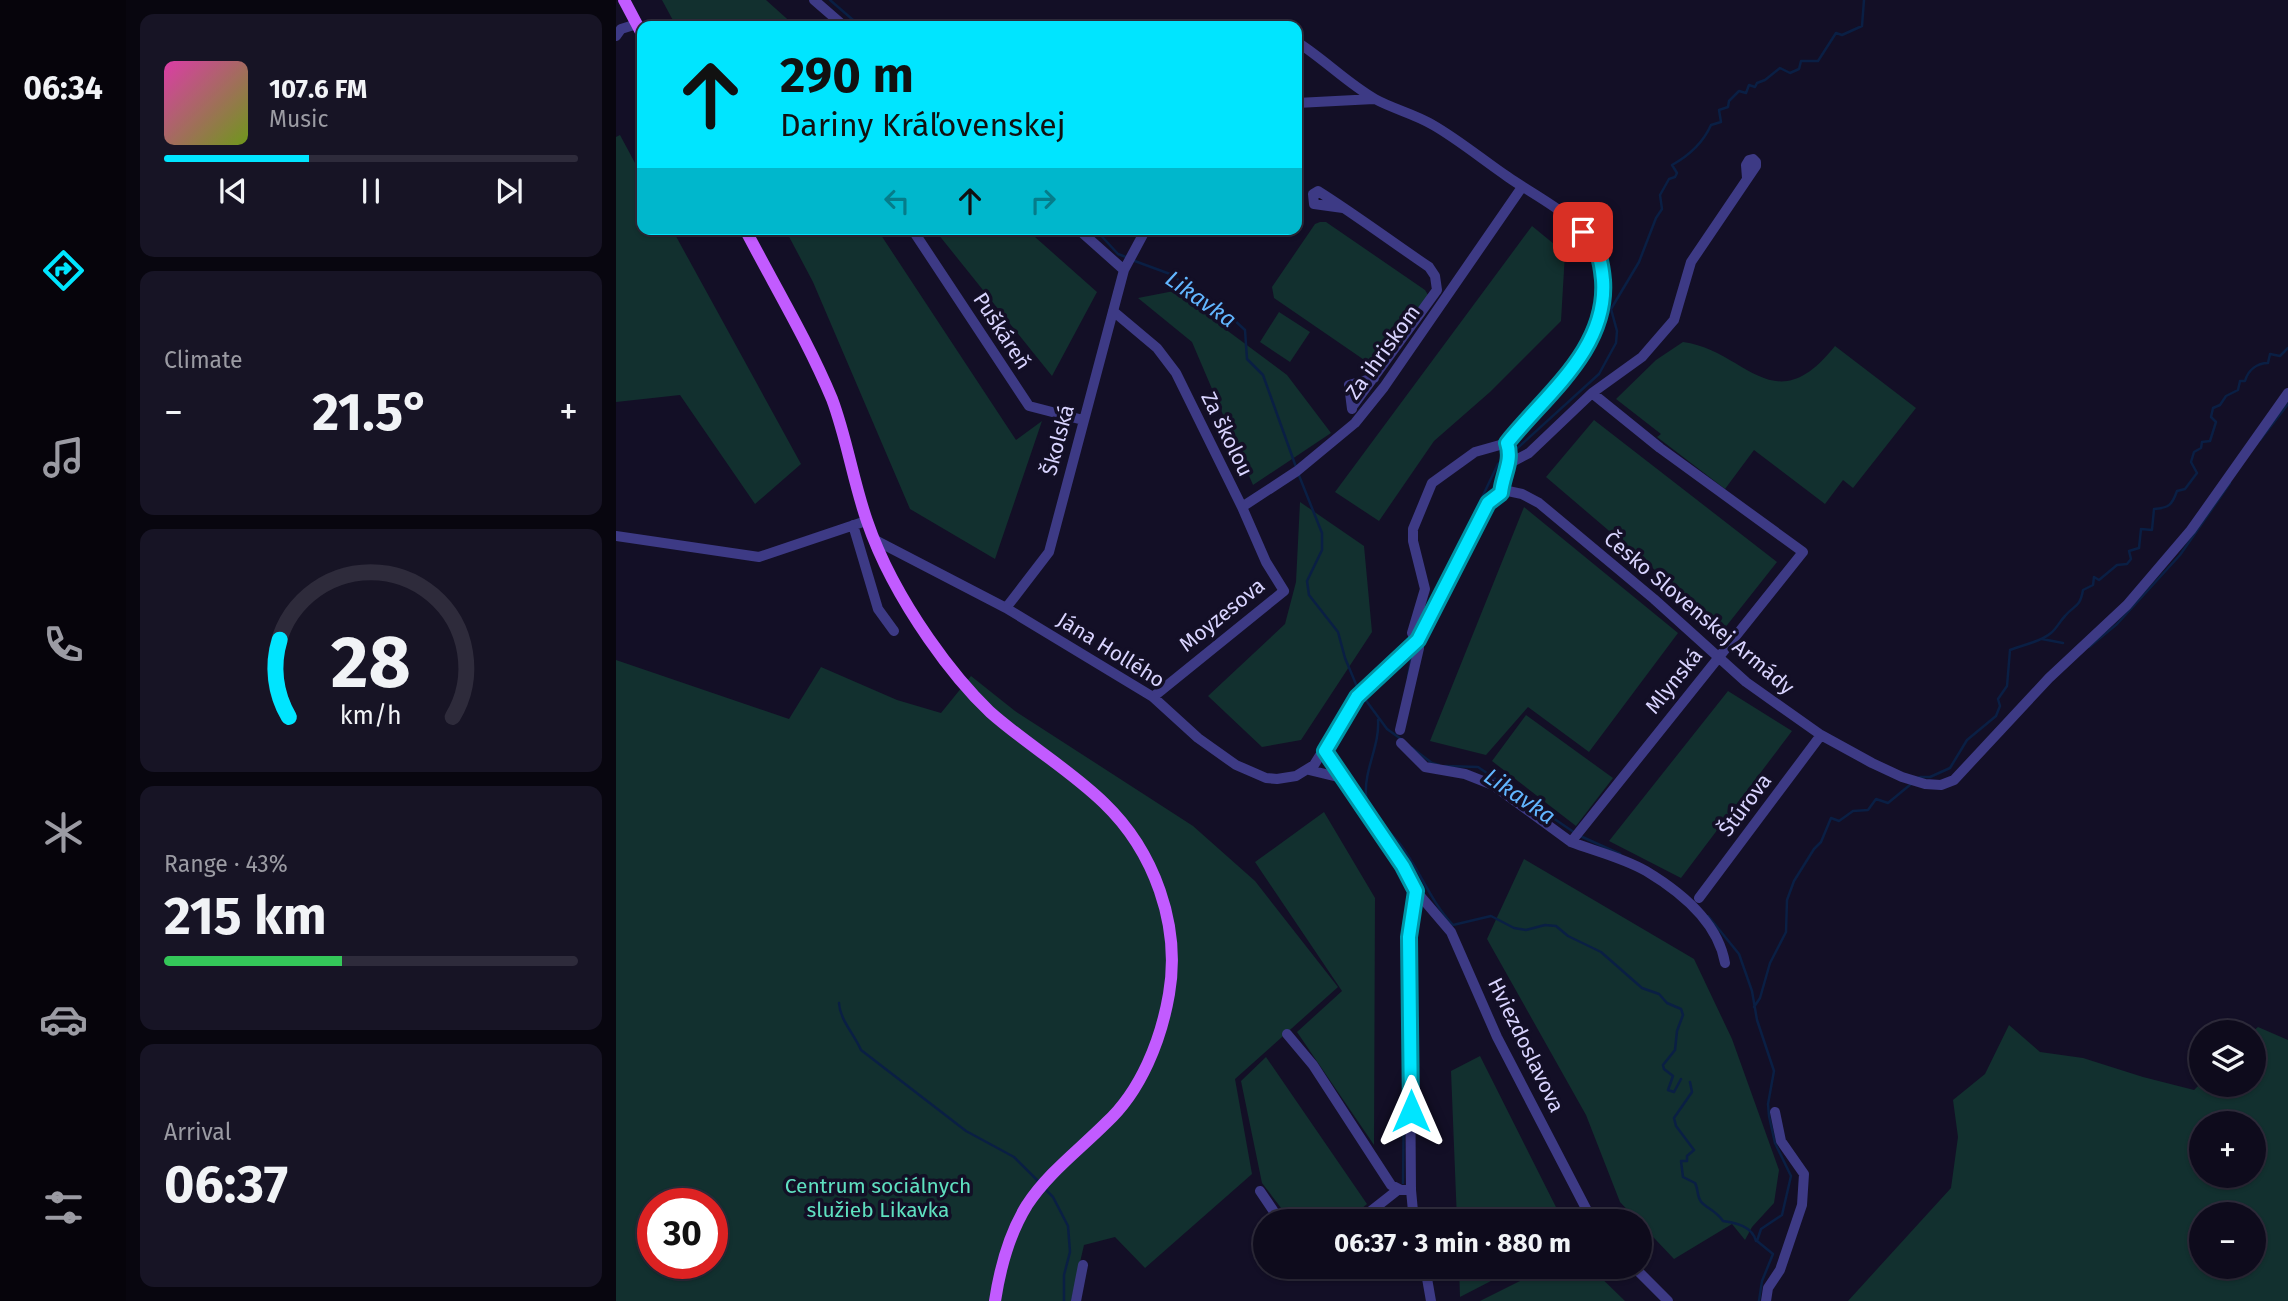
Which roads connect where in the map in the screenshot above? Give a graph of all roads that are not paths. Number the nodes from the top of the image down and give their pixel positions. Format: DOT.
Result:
graph roads {
  1 [pos="814,0"];
  2 [pos="628,2"];
  3 [pos="838,21"];
  4 [pos="637,22"];
  5 [pos="637,29"];
  6 [pos="616,36"];
  7 [pos="1302,46"];
  8 [pos="1374,99"];
  9 [pos="1302,103"];
  10 [pos="1747,178"];
  11 [pos="1521,187"];
  12 [pos="1343,208"];
  13 [pos="748,235"];
  14 [pos="916,235"];
  15 [pos="1084,235"];
  16 [pos="1143,235"];
  17 [pos="1124,270"];
  18 [pos="1114,311"];
  19 [pos="1374,378"];
  20 [pos="1592,393"];
  21 [pos="2288,393"];
  22 [pos="1352,407"];
  23 [pos="1083,420"];
  24 [pos="1355,423"];
  25 [pos="1507,443"];
  26 [pos="1510,463"];
  27 [pos="1501,493"];
  28 [pos="1242,507"];
  29 [pos="860,523"];
  30 [pos="616,536"];
  31 [pos="875,540"];
  32 [pos="1284,591"];
  33 [pos="1006,608"];
  34 [pos="894,631"];
  35 [pos="1418,640"];
  36 [pos="1718,657"];
  37 [pos="1153,696"];
  38 [pos="1400,730"];
  39 [pos="1821,735"];
  40 [pos="1401,743"];
  41 [pos="1325,751"];
  42 [pos="1309,770"];
  43 [pos="1342,778"];
  44 [pos="1575,837"];
  45 [pos="1416,891"];
  46 [pos="1699,898"];
  47 [pos="1431,908"];
  48 [pos="1412,913"];
  49 [pos="1725,963"];
  50 [pos="1287,1034"];
  51 [pos="1775,1112"];
  52 [pos="1399,1189"];
  53 [pos="1411,1190"];
  54 [pos="1260,1191"];
  55 [pos="1272,1209"];
  56 [pos="1374,1209"];
  57 [pos="1413,1209"];
  58 [pos="1586,1209"];
  59 [pos="1083,1265"];
  60 [pos="1426,1279"];
  61 [pos="1646,1279"];
  62 [pos="995,1301"];
  63 [pos="1076,1301"];
  64 [pos="1431,1301"];
  65 [pos="1668,1301"];
  66 [pos="1766,1301"];
  1 -- 3 [label="street"];
  2 -- 4 [label="main road"];
  5 -- 6 [label="street"];
  7 -- 8 [label="street"];
  8 -- 9 [label="street"];
  8 -- 11 [label="street"];
  10 -- 20 [label="street"];
  11 -- 24 [label="street, Za ihriskom"];
  11 -- 25 [label="street"];
  12 -- 19 [label="street"];
  13 -- 29 [label="main road"];
  14 -- 23 [label="street, Puškáreň"];
  15 -- 17 [label="street"];
  16 -- 17 [label="street, Školská"];
  17 -- 18 [label="street, Školská"];
  18 -- 23 [label="street, Školská"];
  18 -- 28 [label="street, Za školou"];
  19 -- 22 [label="street"];
  19 -- 22 [label="street"];
  20 -- 26 [label="street"];
  20 -- 36 [label="street, Mlynská"];
  21 -- 39 [label="street, Česko Slovenskej Armády"];
  22 -- 24 [label="street"];
  23 -- 33 [label="street, Školská"];
  24 -- 28 [label="street, Za ihriskom"];
  25 -- 26 [label="street"];
  25 -- 35 [label="street"];
  26 -- 27 [label="street"];
  27 -- 35 [label="street"];
  27 -- 36 [label="street, Česko Slovenskej Armády"];
  28 -- 32 [label="street, Za školou"];
  29 -- 30 [label="street"];
  29 -- 31 [label="main road"];
  29 -- 34 [label="street"];
  31 -- 33 [label="street, Jána Hollého"];
  31 -- 62 [label="main road"];
  32 -- 37 [label="street, Moyzesova"];
  33 -- 37 [label="street, Jána Hollého"];
  35 -- 38 [label="street"];
  35 -- 41 [label="street"];
  36 -- 39 [label="street, Česko Slovenskej Armády"];
  36 -- 44 [label="street, Mlynská"];
  37 -- 42 [label="street, Jána Hollého"];
  39 -- 46 [label="street, Štúrova"];
  40 -- 44 [label="street"];
  41 -- 42 [label="street"];
  41 -- 43 [label="street"];
  42 -- 43 [label="street, Jána Hollého"];
  43 -- 45 [label="street, Hviezdoslavova"];
  44 -- 49 [label="street"];
  45 -- 47 [label="street, Hviezdoslavova"];
  45 -- 48 [label="street"];
  47 -- 48 [label="street"];
  47 -- 58 [label="street, Hviezdoslavova"];
  48 -- 53 [label="street"];
  50 -- 52 [label="street"];
  51 -- 66 [label="street"];
  52 -- 53 [label="street"];
  52 -- 56 [label="street"];
  53 -- 57 [label="street"];
  54 -- 55 [label="street"];
  59 -- 63 [label="street"];
  60 -- 64 [label="street"];
  61 -- 65 [label="street"];
}
